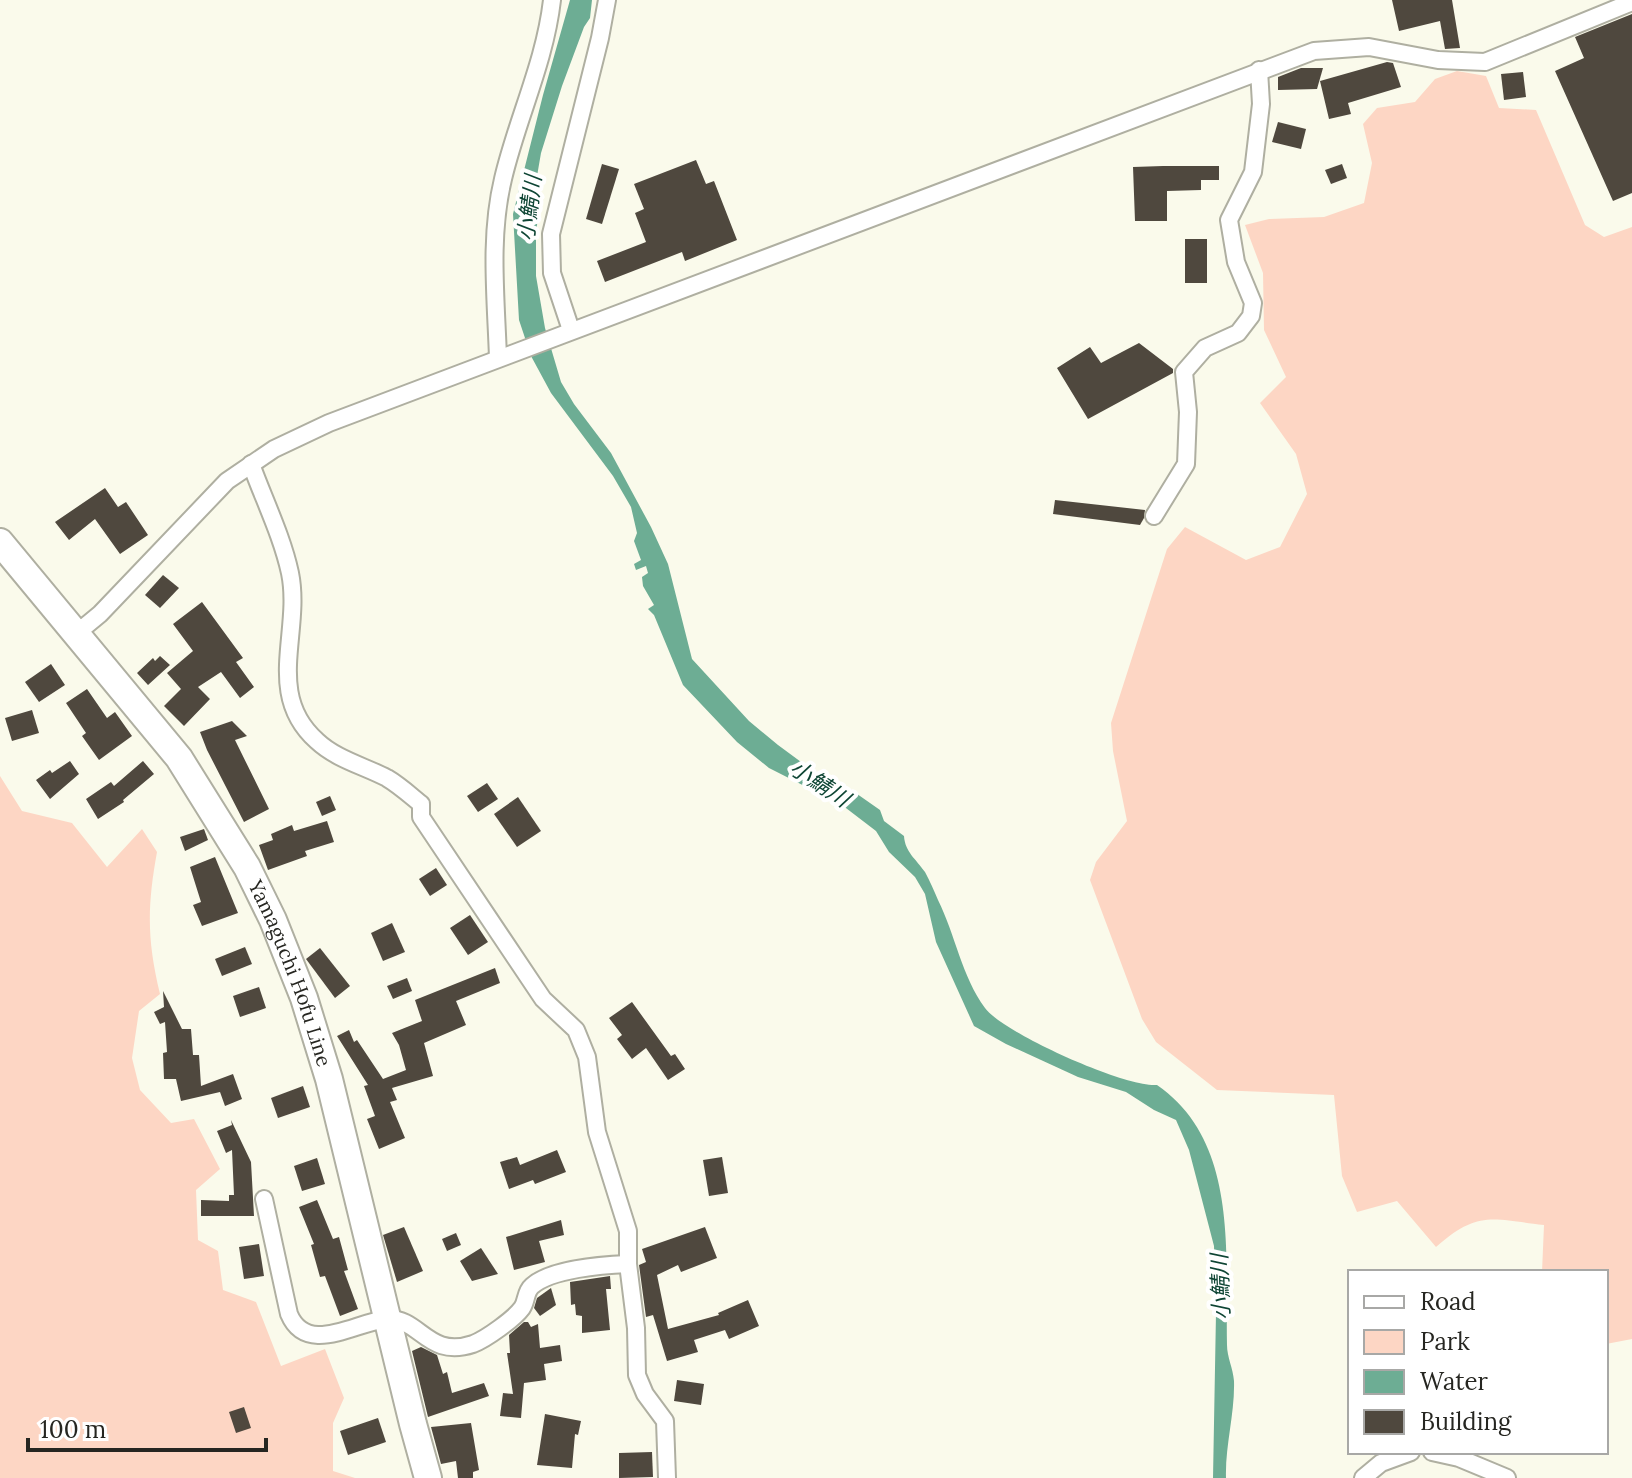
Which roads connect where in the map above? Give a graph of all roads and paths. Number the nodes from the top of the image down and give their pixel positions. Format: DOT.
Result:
graph roads {
  1 [pos="552,0"];
  2 [pos="607,0"];
  3 [pos="1632,2"];
  4 [pos="1259,70"];
  5 [pos="566,332"];
  6 [pos="504,355"];
  7 [pos="251,464"];
  8 [pos="1154,516"];
  9 [pos="0,542"];
  10 [pos="77,633"];
  11 [pos="264,1199"];
  12 [pos="628,1264"];
  13 [pos="387,1319"];
  14 [pos="1406,1454"];
  15 [pos="1441,1454"];
  16 [pos="428,1478"];
  17 [pos="667,1478"];
  18 [pos="1363,1478"];
  19 [pos="1507,1478"];
  1 -- 6 [label="street"];
  2 -- 5 [label="street"];
  3 -- 4 [label="street"];
  4 -- 5 [label="street"];
  4 -- 8 [label="street"];
  5 -- 6 [label="street"];
  6 -- 7 [label="street"];
  7 -- 10 [label="street"];
  7 -- 12 [label="street"];
  9 -- 10 [label="main road, Yamaguchi Hofu Line"];
  10 -- 13 [label="main road, Yamaguchi Hofu Line"];
  11 -- 13 [label="street"];
  12 -- 13 [label="street"];
  12 -- 17 [label="street"];
  13 -- 16 [label="main road, Yamaguchi Hofu Line"];
  14 -- 18 [label="street"];
  15 -- 19 [label="street"];
}
